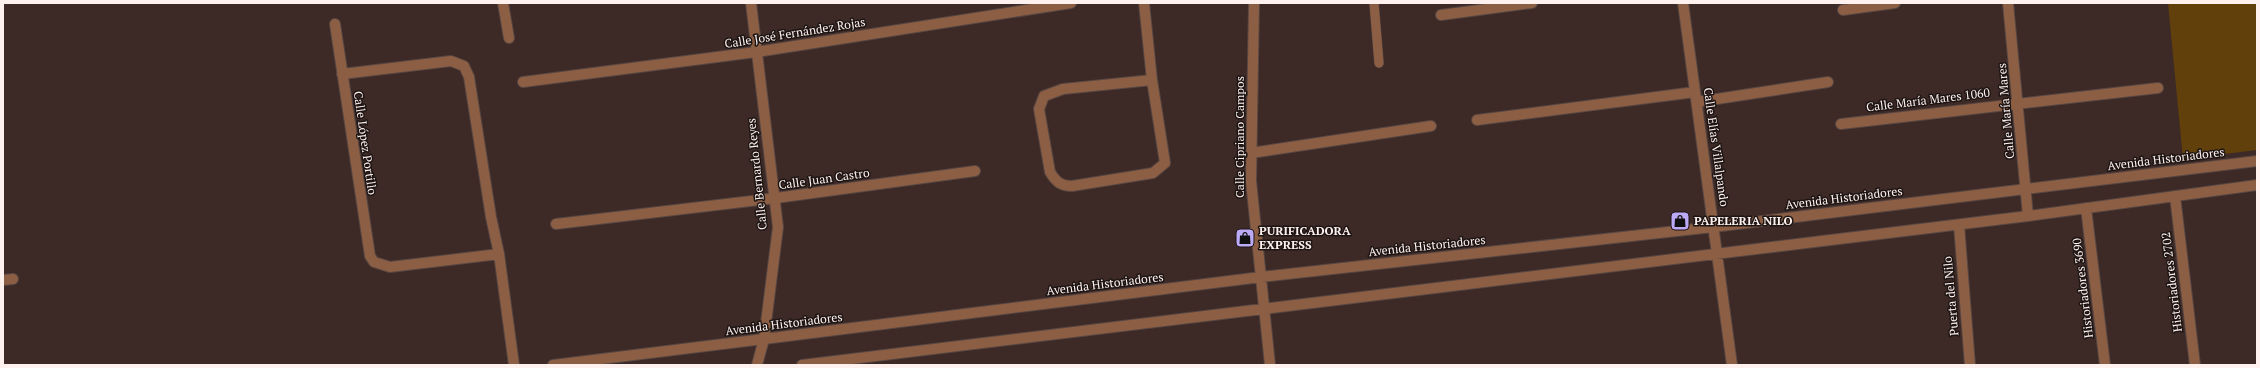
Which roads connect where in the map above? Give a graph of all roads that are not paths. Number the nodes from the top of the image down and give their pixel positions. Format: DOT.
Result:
graph roads {
  1 [pos="503,3"];
  2 [pos="750,3"];
  3 [pos="1071,3"];
  4 [pos="1144,3"];
  5 [pos="1254,3"];
  6 [pos="1374,3"];
  7 [pos="1532,3"];
  8 [pos="1683,3"];
  9 [pos="1895,3"];
  10 [pos="2008,3"];
  11 [pos="1844,10"];
  12 [pos="1441,15"];
  13 [pos="335,24"];
  14 [pos="509,38"];
  15 [pos="756,52"];
  16 [pos="1379,62"];
  17 [pos="342,74"];
  18 [pos="1152,80"];
  19 [pos="523,82"];
  20 [pos="1828,82"];
  21 [pos="2158,88"];
  22 [pos="1696,97"];
  23 [pos="2018,103"];
  24 [pos="1477,120"];
  25 [pos="1842,124"];
  26 [pos="1431,126"];
  27 [pos="1251,153"];
  28 [pos="2257,161"];
  29 [pos="975,171"];
  30 [pos="2257,185"];
  31 [pos="2026,190"];
  32 [pos="2175,196"];
  33 [pos="776,198"];
  34 [pos="2086,208"];
  35 [pos="2028,216"];
  36 [pos="556,224"];
  37 [pos="1959,225"];
  38 [pos="1714,227"];
  39 [pos="500,254"];
  40 [pos="1717,254"];
  41 [pos="1261,277"];
  42 [pos="1264,308"];
  43 [pos="764,339"];
  44 [pos="514,365"];
  45 [pos="553,365"];
  46 [pos="757,365"];
  47 [pos="802,365"];
  48 [pos="1270,365"];
  49 [pos="1732,365"];
  50 [pos="1970,365"];
  51 [pos="2106,365"];
  52 [pos="2195,365"];
  1 -- 14 [label="street"];
  2 -- 15 [label="street, Calle Bernardo Reyes"];
  3 -- 15 [label="street, Calle José Fernández Rojas"];
  4 -- 18 [label="street"];
  5 -- 27 [label="street, Calle Cipriano Campos"];
  6 -- 16 [label="lane"];
  7 -- 12 [label="street"];
  8 -- 22 [label="street, Calle Elías Villalpando"];
  9 -- 11 [label="street"];
  10 -- 23 [label="street, Calle María Mares"];
  13 -- 17 [label="street, Calle López Portillo"];
  15 -- 19 [label="street, Calle José Fernández Rojas"];
  15 -- 33 [label="street, Calle Bernardo Reyes"];
  17 -- 39 [label="street"];
  17 -- 39 [label="street, Calle López Portillo"];
  18 -- 18 [label="street"];
  20 -- 22 [label="street"];
  21 -- 23 [label="street, Calle María Mares 1060"];
  22 -- 24 [label="street"];
  22 -- 38 [label="street, Calle Elías Villalpando"];
  23 -- 25 [label="street, Calle María Mares 1060"];
  23 -- 31 [label="street, Calle María Mares"];
  26 -- 27 [label="street"];
  27 -- 41 [label="street, Calle Cipriano Campos"];
  28 -- 31 [label="street, Avenida Historiadores"];
  29 -- 33 [label="street, Calle Juan Castro"];
  30 -- 32 [label="street"];
  31 -- 35 [label="street, Calle María Mares"];
  31 -- 38 [label="street, Avenida Historiadores"];
  32 -- 34 [label="street"];
  32 -- 52 [label="street, Historiadores 2702"];
  33 -- 36 [label="street, Calle Juan Castro"];
  33 -- 43 [label="street, Calle Bernardo Reyes"];
  34 -- 35 [label="street"];
  34 -- 51 [label="street, Historiadores 3690"];
  35 -- 37 [label="street"];
  37 -- 40 [label="street"];
  37 -- 50 [label="street, Puerta del Nilo"];
  38 -- 40 [label="street, Calle Elías Villalpando"];
  38 -- 41 [label="street, Avenida Historiadores"];
  39 -- 44 [label="street"];
  40 -- 42 [label="street"];
  40 -- 49 [label="street, Calle Elías Villalpando"];
  41 -- 42 [label="street, Calle Cipriano Campos"];
  41 -- 43 [label="street, Avenida Historiadores"];
  42 -- 47 [label="street"];
  42 -- 48 [label="street, Calle Cipriano Campos"];
  43 -- 45 [label="street, Avenida Historiadores"];
  43 -- 46 [label="street, Calle Bernardo Reyes"];
}
